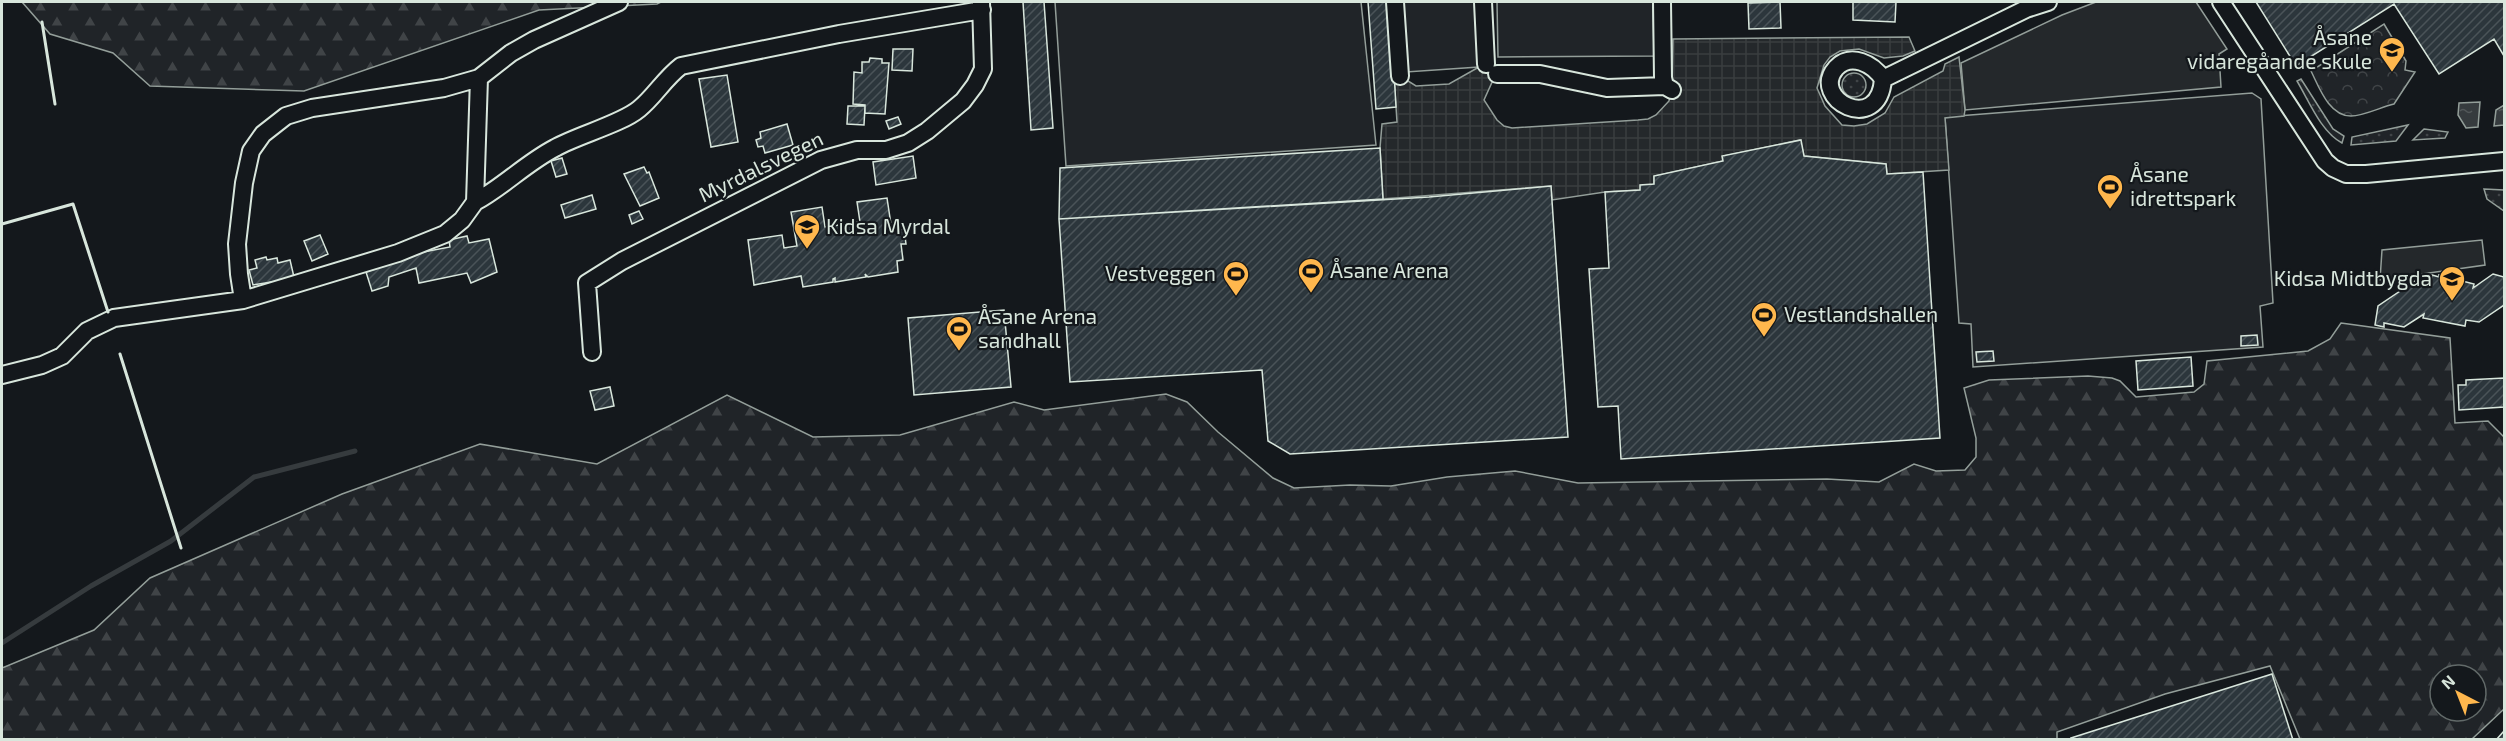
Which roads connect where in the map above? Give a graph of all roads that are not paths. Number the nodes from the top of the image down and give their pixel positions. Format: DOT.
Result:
graph roads {
  1 [pos="620,2"];
  2 [pos="1395,2"];
  3 [pos="1483,2"];
  4 [pos="1662,2"];
  5 [pos="2048,2"];
  6 [pos="2221,2"];
  7 [pos="982,6"];
  8 [pos="1400,76"];
  9 [pos="479,78"];
  10 [pos="1883,79"];
  11 [pos="2503,162"];
  12 [pos="475,202"];
  13 [pos="243,300"];
  14 [pos="592,352"];
  15 [pos="2,375"];
  1 -- 9 [label="street"];
  2 -- 8 [label="street"];
  3 -- 4 [label="street"];
  5 -- 10 [label="street"];
  6 -- 11 [label="street"];
  7 -- 12 [label="street, Myrdalsvegen"];
  7 -- 14 [label="street, Myrdalsvegen"];
  9 -- 12 [label="street"];
  9 -- 13 [label="street"];
  12 -- 13 [label="street, Myrdalsvegen"];
  13 -- 15 [label="street, Myrdalsvegen"];
}
